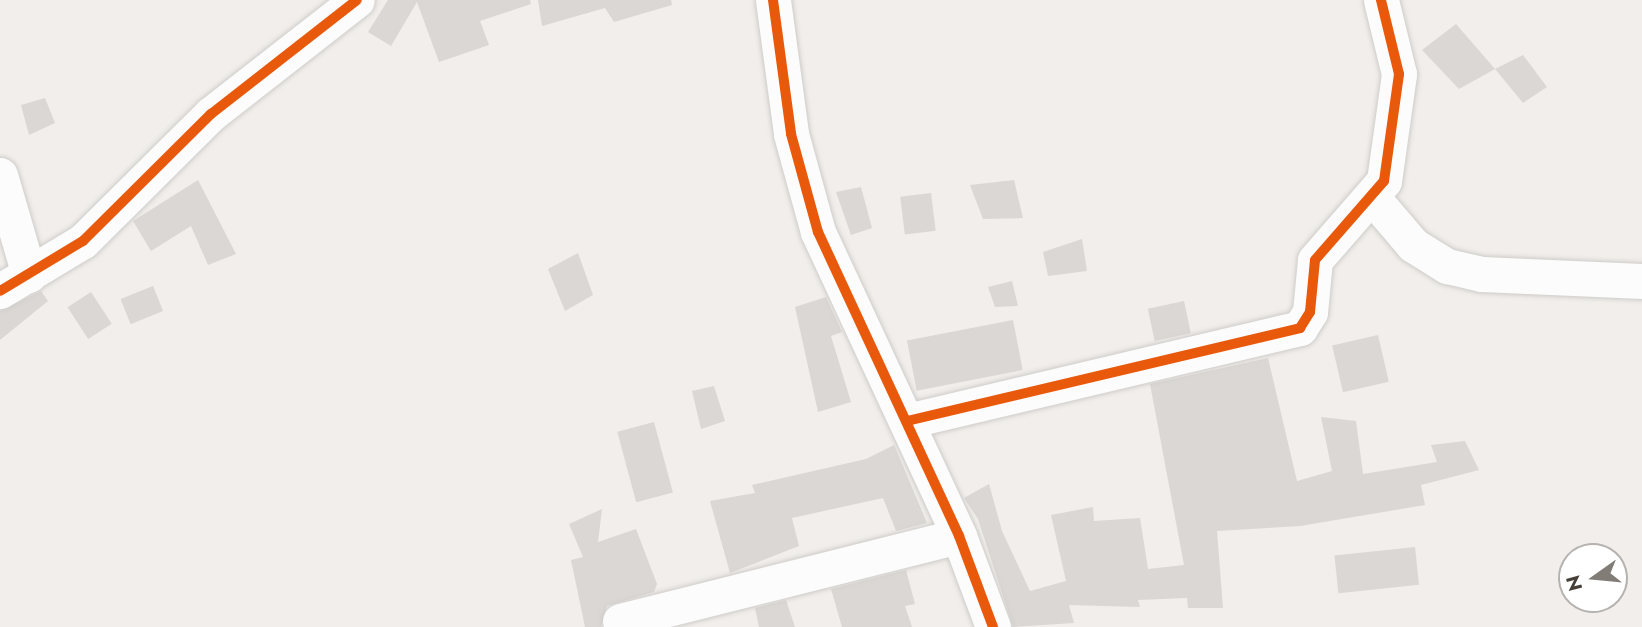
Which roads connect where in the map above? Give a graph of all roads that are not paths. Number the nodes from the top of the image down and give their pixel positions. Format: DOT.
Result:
graph roads {
  1 [pos="357,0"];
  2 [pos="773,0"];
  3 [pos="1381,0"];
  4 [pos="0,175"];
  5 [pos="1373,198"];
  6 [pos="1642,281"];
  7 [pos="15,283"];
  8 [pos="907,421"];
  9 [pos="959,536"];
  10 [pos="620,621"];
  11 [pos="993,627"];
  1 -- 7 [label="street"];
  2 -- 8 [label="street"];
  3 -- 5 [label="street"];
  4 -- 7 [label="street"];
  5 -- 6 [label="street"];
  5 -- 8 [label="street"];
  8 -- 9 [label="street"];
  9 -- 10 [label="street"];
  9 -- 11 [label="street"];
}
